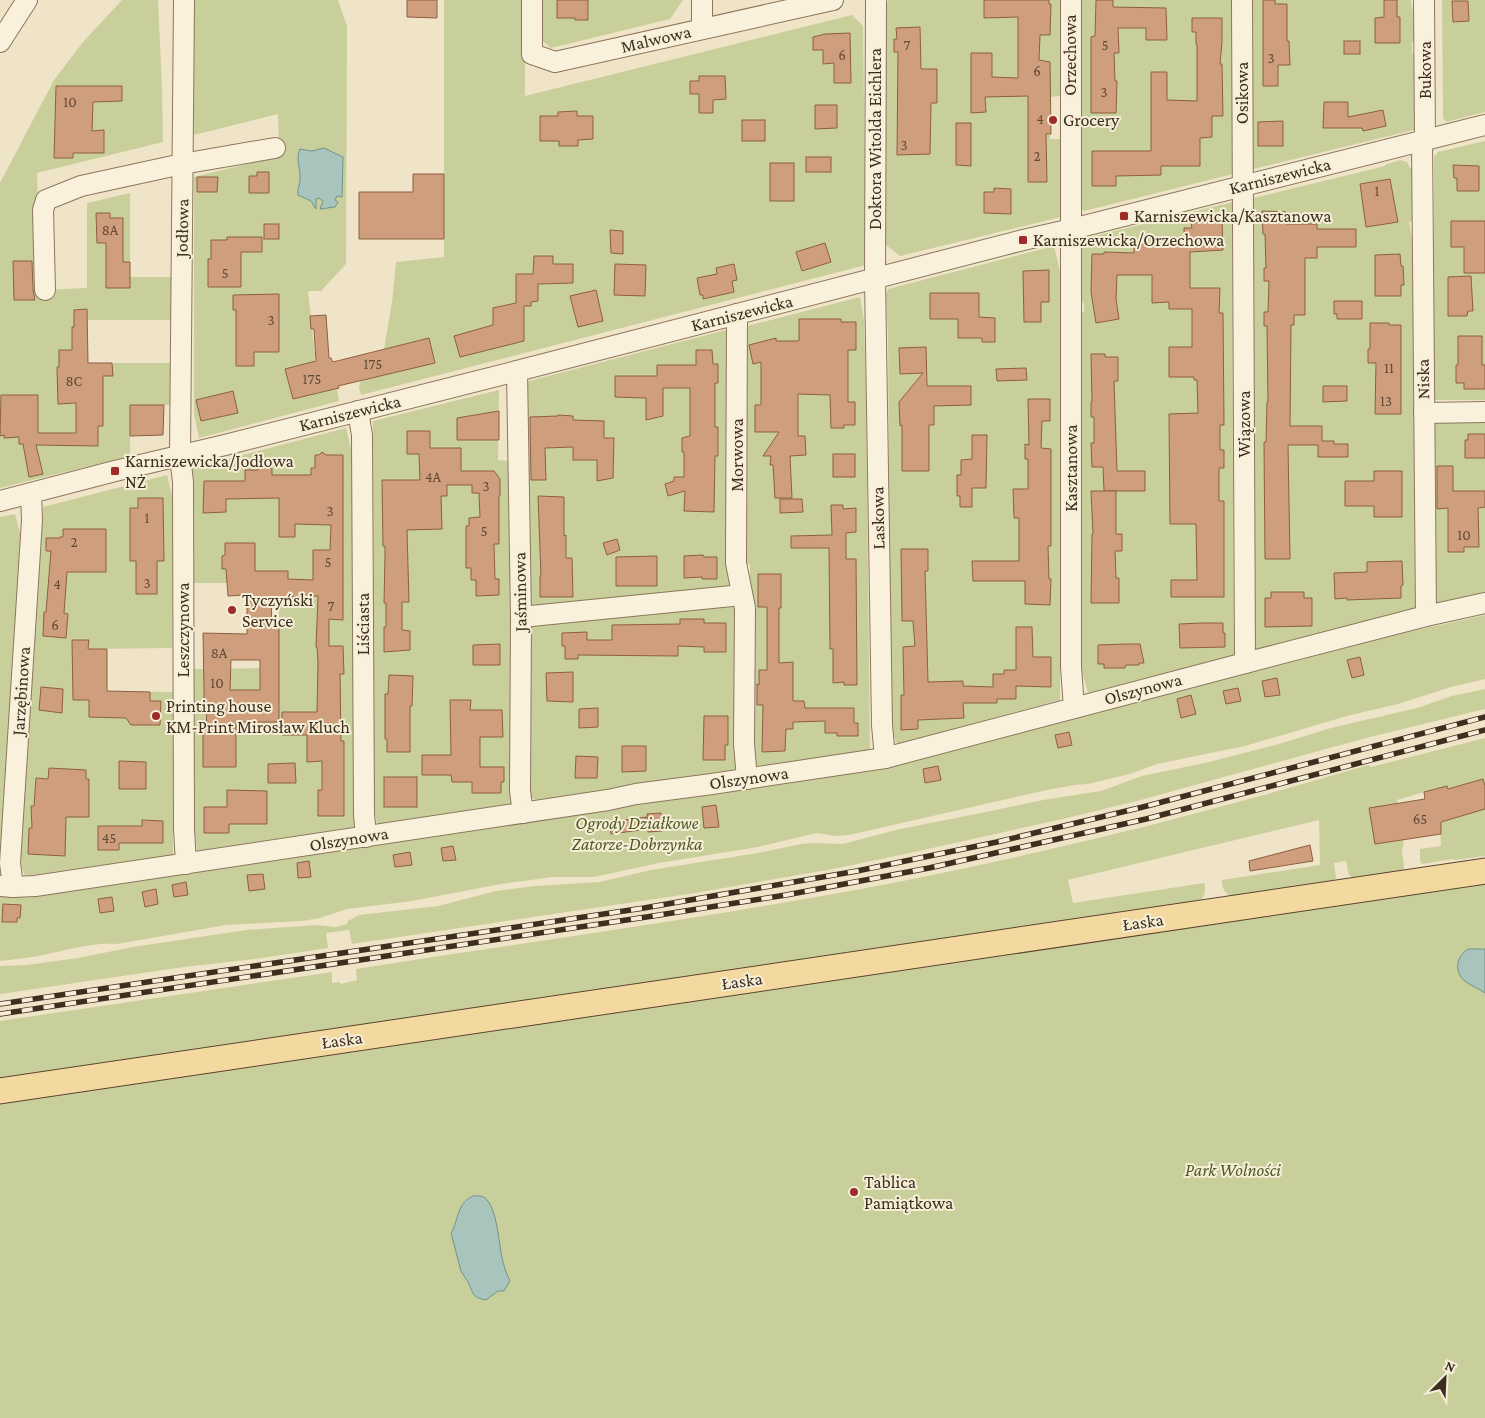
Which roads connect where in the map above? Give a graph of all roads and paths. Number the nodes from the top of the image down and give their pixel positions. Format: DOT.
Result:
graph roads {
  1 [pos="27,0"];
  2 [pos="184,0"];
  3 [pos="532,0"];
  4 [pos="702,0"];
  5 [pos="833,0"];
  6 [pos="876,0"];
  7 [pos="1071,0"];
  8 [pos="1242,0"];
  9 [pos="1424,0"];
  10 [pos="702,28"];
  11 [pos="0,42"];
  12 [pos="1485,125"];
  13 [pos="1423,141"];
  14 [pos="275,148"];
  15 [pos="182,164"];
  16 [pos="1244,186"];
  17 [pos="1072,229"];
  18 [pos="874,279"];
  19 [pos="45,290"];
  20 [pos="737,314"];
  21 [pos="517,371"];
  22 [pos="358,411"];
  23 [pos="1424,412"];
  24 [pos="1485,412"];
  25 [pos="180,456"];
  26 [pos="31,494"];
  27 [pos="0,501"];
  28 [pos="742,595"];
  29 [pos="1485,603"];
  30 [pos="1426,616"];
  31 [pos="521,617"];
  32 [pos="1245,662"];
  33 [pos="1074,708"];
  34 [pos="885,758"];
  35 [pos="748,779"];
  36 [pos="523,813"];
  37 [pos="366,837"];
  38 [pos="186,864"];
  39 [pos="1485,871"];
  40 [pos="7,887"];
  41 [pos="0,1091"];
  1 -- 11 [label="street"];
  2 -- 15 [label="street, Jodłowa"];
  3 -- 10 [label="street, Malwowa"];
  4 -- 10 [label="street"];
  5 -- 10 [label="street, Malwowa"];
  6 -- 18 [label="street, Doktora Witolda Eichlera"];
  7 -- 17 [label="street, Orzechowa"];
  8 -- 16 [label="street, Osikowa"];
  9 -- 13 [label="street, Bukowa"];
  12 -- 13 [label="street, Karniszewicka"];
  13 -- 16 [label="street, Karniszewicka"];
  13 -- 23 [label="street, Niska"];
  14 -- 15 [label="street"];
  15 -- 19 [label="street"];
  15 -- 25 [label="street, Jodłowa"];
  16 -- 17 [label="street, Karniszewicka"];
  16 -- 32 [label="street, Wiązowa"];
  17 -- 18 [label="street, Karniszewicka"];
  17 -- 33 [label="street, Kasztanowa"];
  18 -- 20 [label="street, Karniszewicka"];
  18 -- 34 [label="street, Laskowa"];
  20 -- 21 [label="street, Karniszewicka"];
  20 -- 28 [label="street, Morwowa"];
  21 -- 22 [label="street, Karniszewicka"];
  21 -- 31 [label="street, Jaśminowa"];
  22 -- 25 [label="street, Karniszewicka"];
  22 -- 37 [label="street, Liściasta"];
  23 -- 24 [label="street"];
  23 -- 30 [label="street, Niska"];
  25 -- 26 [label="street, Karniszewicka"];
  25 -- 38 [label="street, Leszczynowa"];
  26 -- 27 [label="street, Karniszewicka"];
  26 -- 40 [label="street, Jarzębinowa"];
  28 -- 31 [label="street"];
  28 -- 35 [label="street, Morwowa"];
  29 -- 30 [label="street, Olszynowa"];
  30 -- 32 [label="street, Olszynowa"];
  31 -- 36 [label="street, Jaśminowa"];
  32 -- 33 [label="street, Olszynowa"];
  33 -- 34 [label="street, Olszynowa"];
  34 -- 35 [label="street, Olszynowa"];
  35 -- 36 [label="street, Olszynowa"];
  36 -- 37 [label="street, Olszynowa"];
  37 -- 38 [label="street, Olszynowa"];
  38 -- 40 [label="street, Olszynowa"];
  39 -- 41 [label="main road, Łaska"];
}
